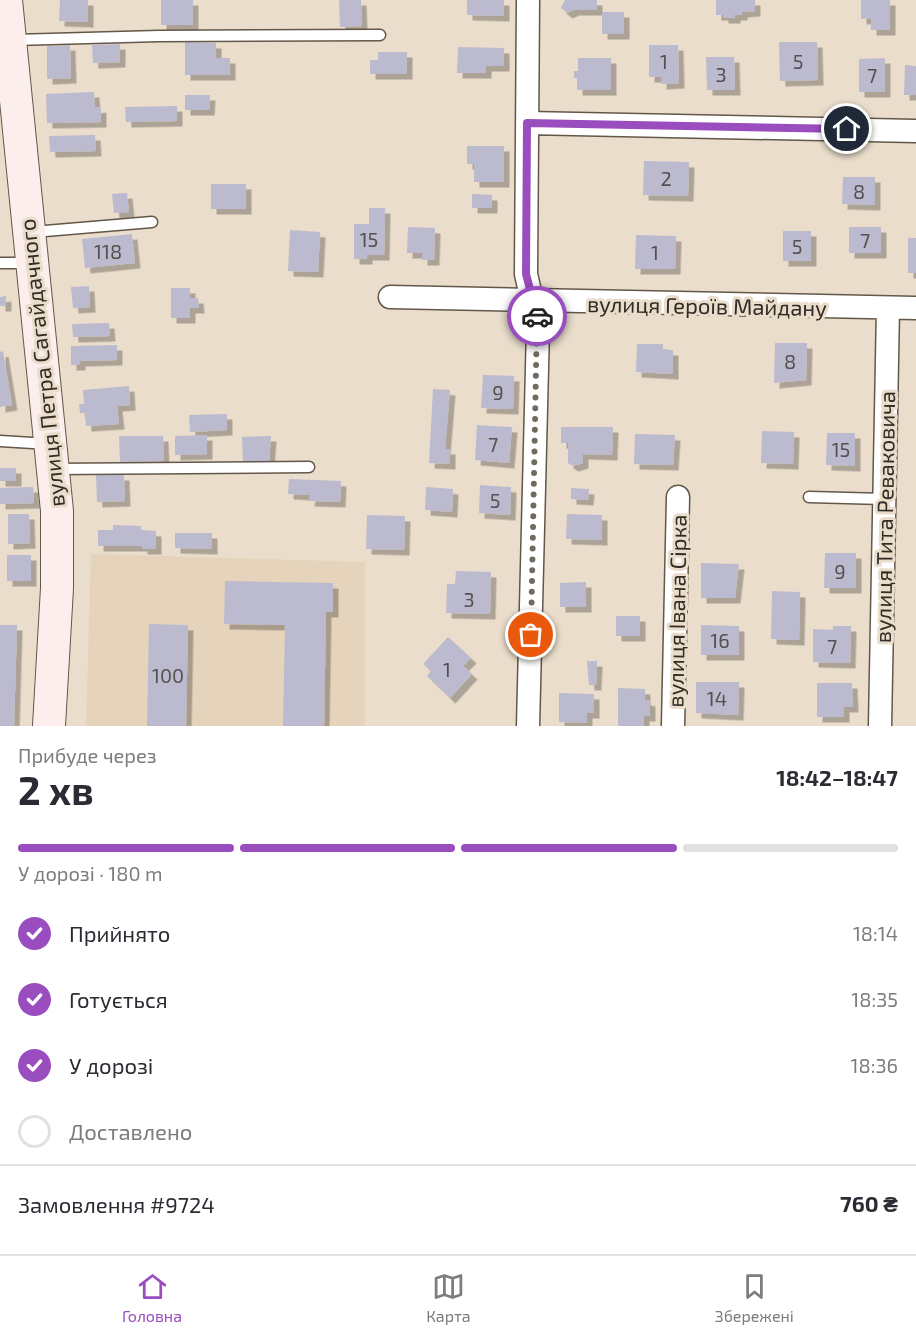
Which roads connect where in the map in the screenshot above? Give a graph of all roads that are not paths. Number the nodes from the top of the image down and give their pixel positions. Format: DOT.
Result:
graph roads {
  1 [pos="6,0"];
  2 [pos="528,0"];
  3 [pos="380,35"];
  4 [pos="12,41"];
  5 [pos="527,123"];
  6 [pos="916,131"];
  7 [pos="10,143"];
  8 [pos="152,222"];
  9 [pos="28,233"];
  10 [pos="0,263"];
  11 [pos="32,263"];
  12 [pos="390,297"];
  13 [pos="532,301"];
  14 [pos="888,308"];
  15 [pos="916,308"];
  16 [pos="0,441"];
  17 [pos="53,456"];
  18 [pos="309,467"];
  19 [pos="678,497"];
  20 [pos="809,497"];
  21 [pos="884,499"];
  22 [pos="49,726"];
  23 [pos="528,726"];
  24 [pos="673,726"];
  25 [pos="880,726"];
  1 -- 4 [label="main road, вулиця Петра Сагайдачного"];
  2 -- 5 [label="street"];
  3 -- 4 [label="lane"];
  4 -- 7 [label="main road, вулиця Петра Сагайдачного"];
  5 -- 6 [label="street"];
  5 -- 13 [label="street"];
  7 -- 9 [label="main road, вулиця Петра Сагайдачного"];
  8 -- 9 [label="lane"];
  9 -- 11 [label="main road, вулиця Петра Сагайдачного"];
  10 -- 11 [label="lane"];
  11 -- 17 [label="main road, вулиця Петра Сагайдачного"];
  12 -- 13 [label="street, вулиця Героїв Майдану"];
  13 -- 14 [label="street, вулиця Героїв Майдану"];
  13 -- 23 [label="street"];
  14 -- 15 [label="street, вулиця Героїв Майдану"];
  14 -- 21 [label="street, вулиця Тита Реваковича"];
  16 -- 17 [label="lane"];
  17 -- 18 [label="lane"];
  17 -- 22 [label="main road, вулиця Петра Сагайдачного"];
  19 -- 24 [label="street, вулиця Івана Сірка"];
  20 -- 21 [label="lane"];
  21 -- 25 [label="street, вулиця Тита Реваковича"];
}
